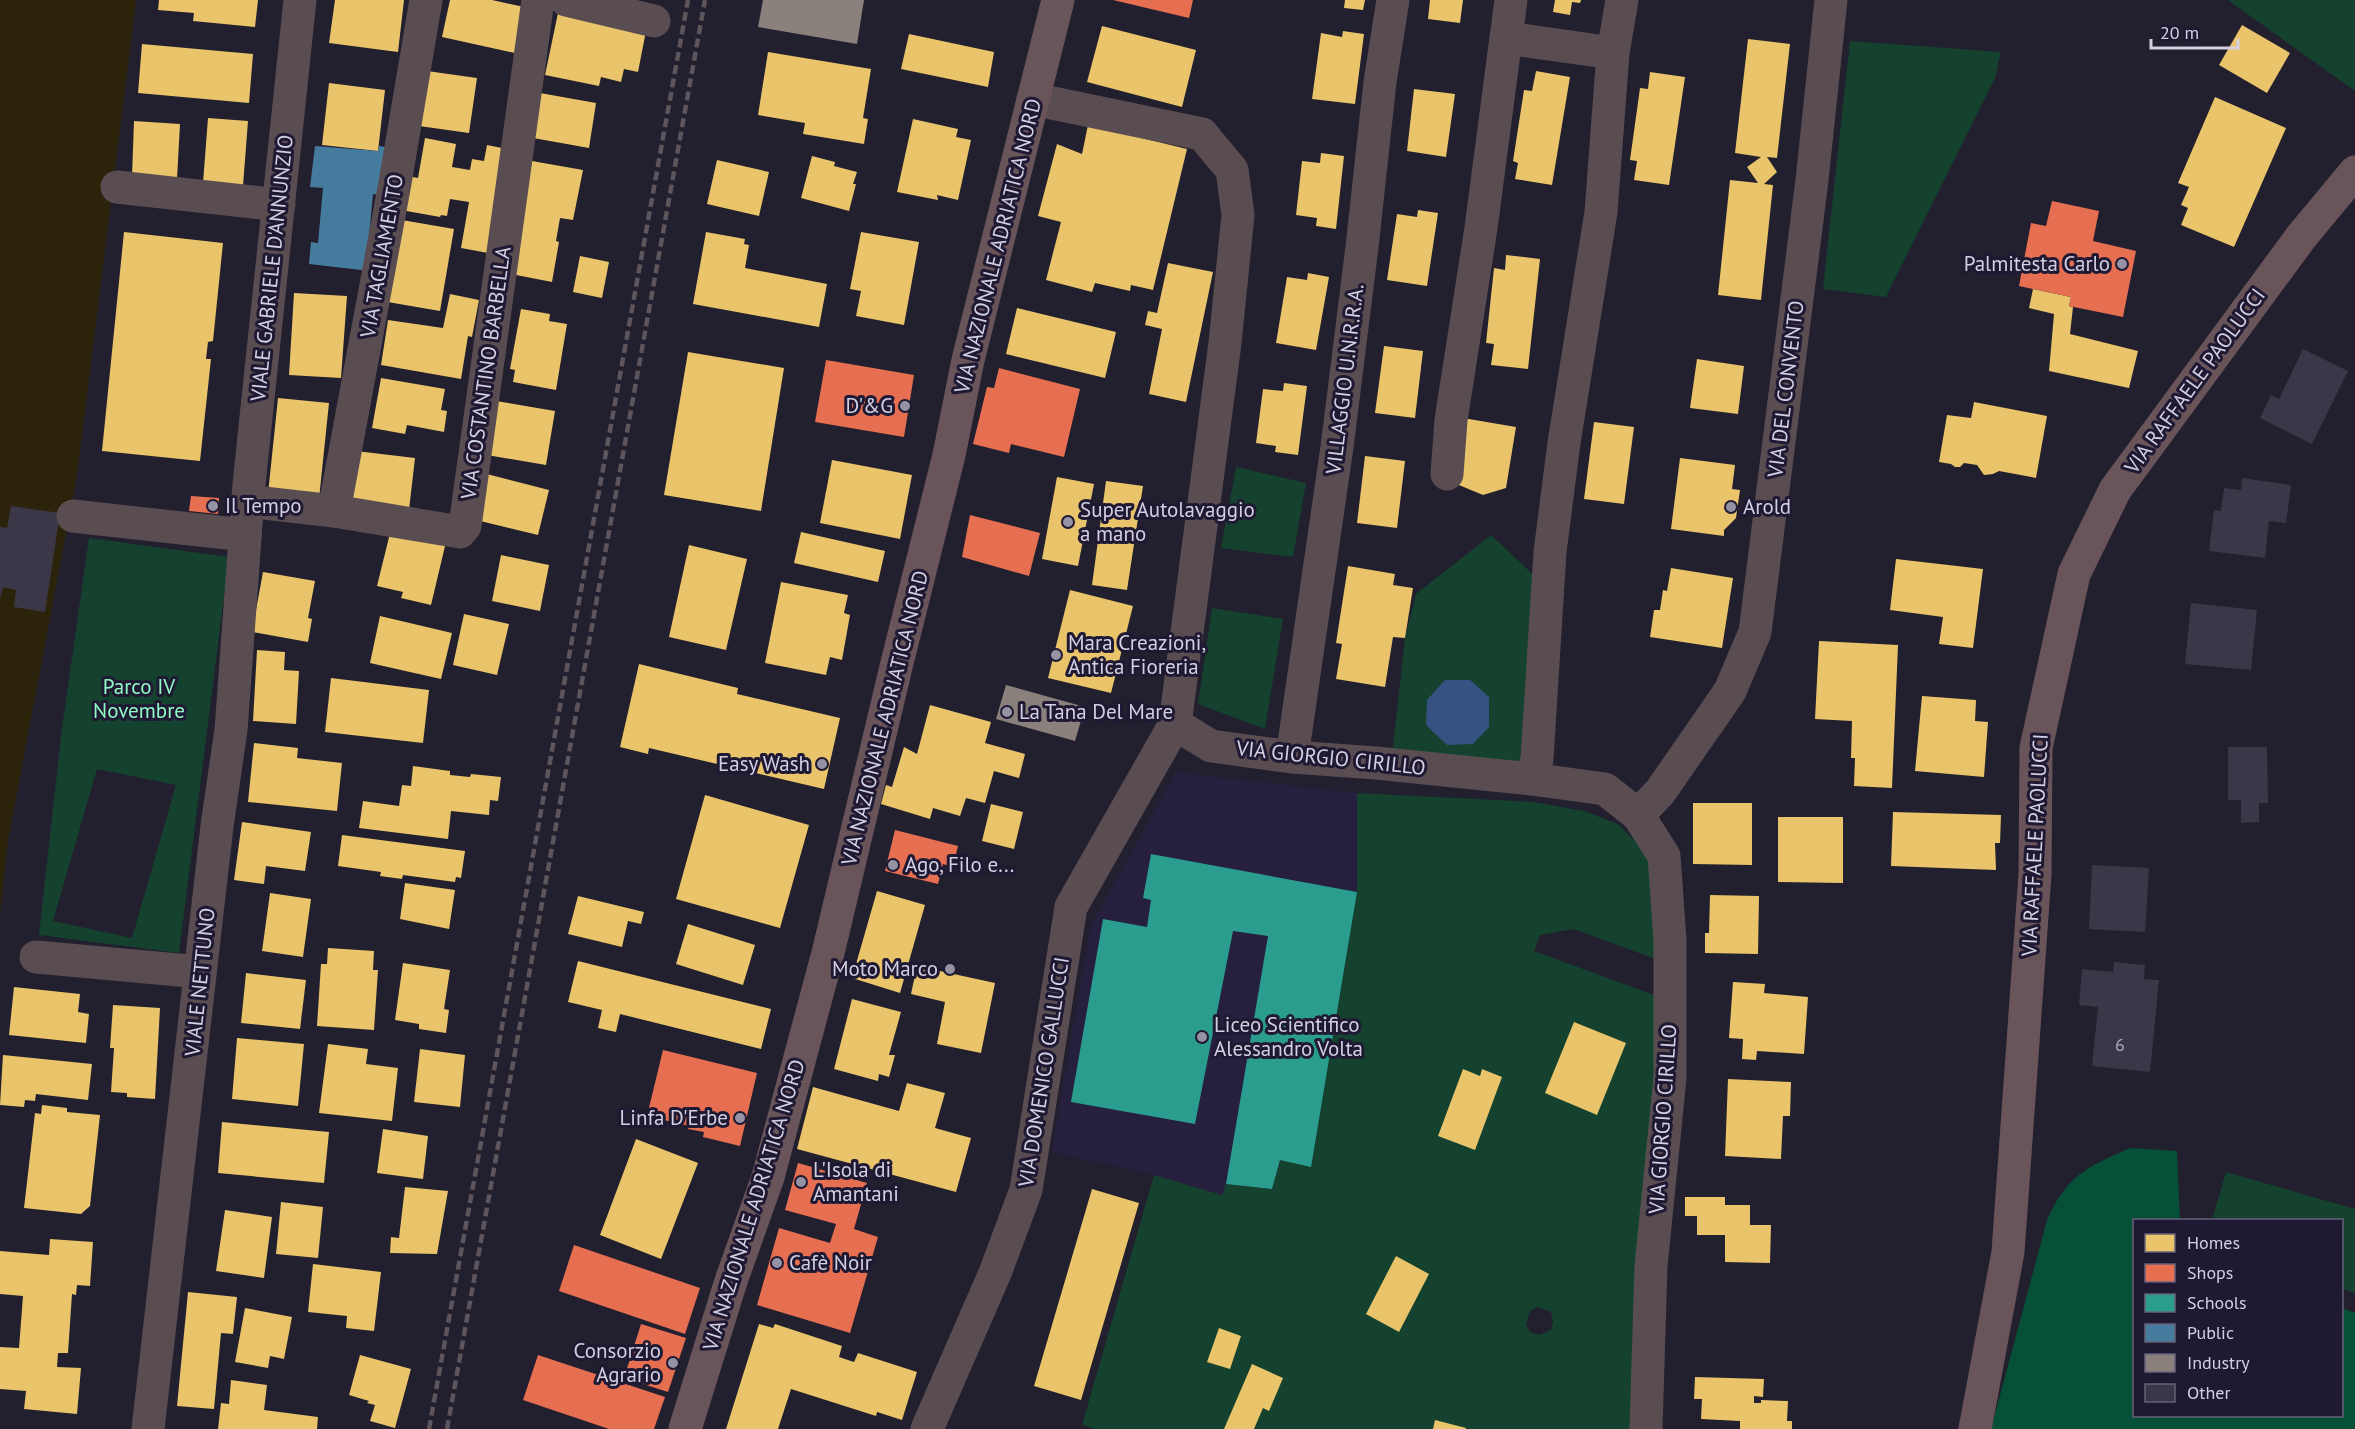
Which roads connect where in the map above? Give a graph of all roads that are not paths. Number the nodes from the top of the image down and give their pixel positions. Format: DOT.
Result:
graph roads {
  1 [pos="300,0"];
  2 [pos="426,0"];
  3 [pos="538,0"];
  4 [pos="566,0"];
  5 [pos="1058,0"];
  6 [pos="1392,0"];
  7 [pos="1511,0"];
  8 [pos="1622,0"];
  9 [pos="1831,0"];
  10 [pos="654,21"];
  11 [pos="1506,38"];
  12 [pos="1613,53"];
  13 [pos="1033,99"];
  14 [pos="2355,172"];
  15 [pos="117,187"];
  16 [pos="279,205"];
  17 [pos="1447,474"];
  18 [pos="247,501"];
  19 [pos="334,511"];
  20 [pos="73,516"];
  21 [pos="245,536"];
  22 [pos="1175,724"];
  23 [pos="1292,757"];
  24 [pos="1532,779"];
  25 [pos="1638,815"];
  26 [pos="36,957"];
  27 [pos="200,972"];
  28 [pos="148,1429"];
  29 [pos="685,1429"];
  30 [pos="927,1429"];
  31 [pos="1646,1429"];
  32 [pos="1975,1429"];
  1 -- 16 [label="street, VIALE GABRIELE D'ANNUNZIO"];
  2 -- 19 [label="street, VIA TAGLIAMENTO"];
  3 -- 19 [label="street, VIA COSTANTINO BARBELLA"];
  4 -- 10 [label="street"];
  5 -- 13 [label="main road, VIA NAZIONALE ADRIATICA NORD"];
  6 -- 23 [label="street, VILLAGGIO U.N.R.R.A."];
  7 -- 11 [label="street"];
  8 -- 12 [label="street"];
  9 -- 25 [label="street, VIA DEL CONVENTO"];
  11 -- 12 [label="street"];
  11 -- 17 [label="street"];
  12 -- 24 [label="street"];
  13 -- 22 [label="street"];
  13 -- 29 [label="main road, VIA NAZIONALE ADRIATICA NORD"];
  14 -- 32 [label="main road, VIA RAFFAELE PAOLUCCI"];
  15 -- 16 [label="street"];
  16 -- 18 [label="street, VIALE GABRIELE D'ANNUNZIO"];
  18 -- 19 [label="street, VIA COSTANTINO BARBELLA"];
  18 -- 21 [label="street, VIALE GABRIELE D'ANNUNZIO"];
  20 -- 21 [label="street"];
  21 -- 27 [label="street, VIALE NETTUNO"];
  22 -- 23 [label="street, VIA GIORGIO CIRILLO"];
  22 -- 30 [label="street, VIA DOMENICO GALLUCCI"];
  23 -- 24 [label="street, VIA GIORGIO CIRILLO"];
  24 -- 25 [label="street, VIA GIORGIO CIRILLO"];
  25 -- 31 [label="street, VIA GIORGIO CIRILLO"];
  26 -- 27 [label="street"];
  27 -- 28 [label="street, VIALE NETTUNO"];
}
